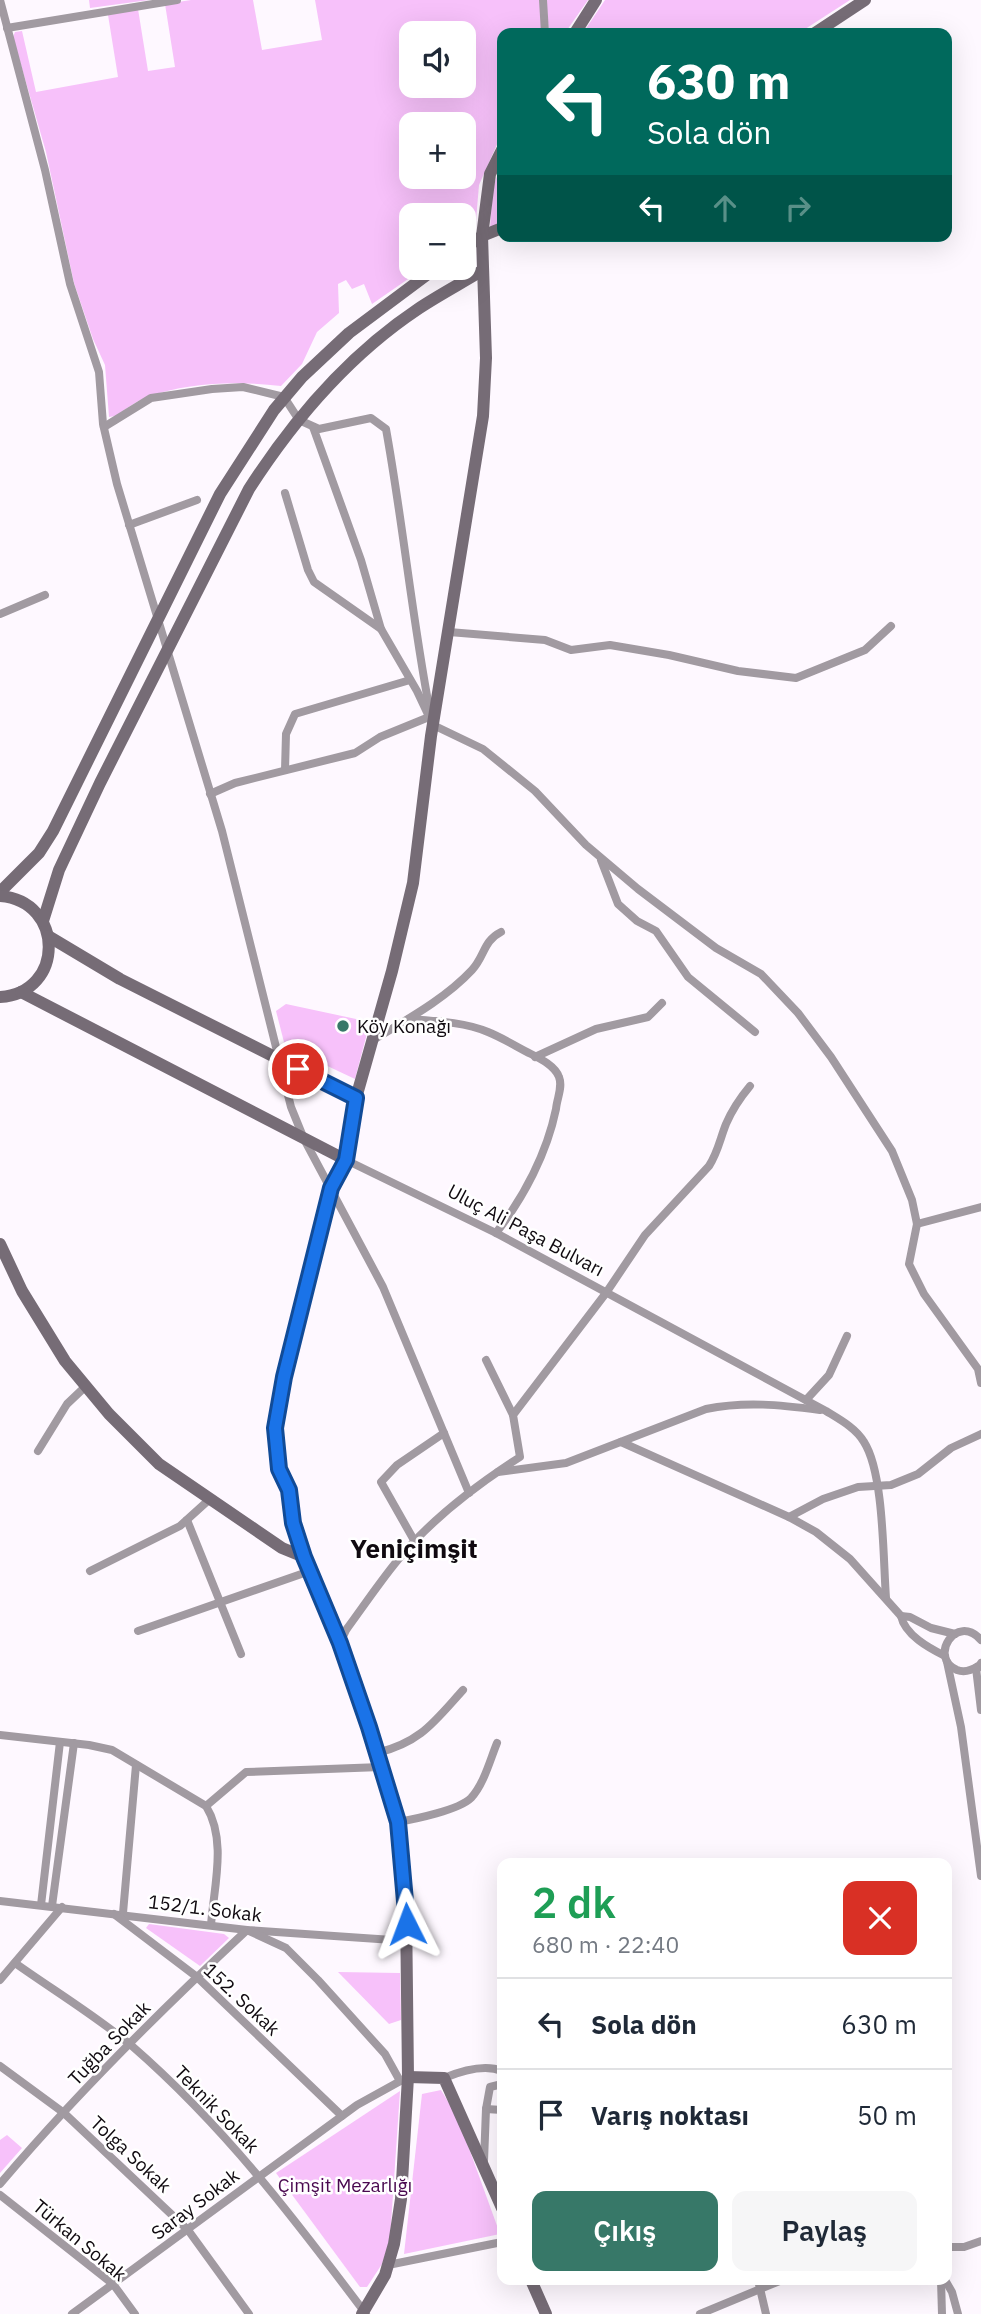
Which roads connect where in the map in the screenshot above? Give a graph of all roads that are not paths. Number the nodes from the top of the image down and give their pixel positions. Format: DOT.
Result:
graph roads {
  1 [pos="0,0"];
  2 [pos="177,0"];
  3 [pos="543,0"];
  4 [pos="597,0"];
  5 [pos="864,0"];
  6 [pos="7,28"];
  7 [pos="545,28"];
  8 [pos="578,28"];
  9 [pos="822,28"];
  10 [pos="497,160"];
  11 [pos="497,230"];
  12 [pos="482,236"];
  13 [pos="476,240"];
  14 [pos="483,270"];
  15 [pos="420,280"];
  16 [pos="285,397"];
  17 [pos="299,420"];
  18 [pos="103,427"];
  19 [pos="313,427"];
  20 [pos="285,493"];
  21 [pos="197,500"];
  22 [pos="129,525"];
  23 [pos="45,596"];
  24 [pos="0,614"];
  25 [pos="157,619"];
  26 [pos="891,626"];
  27 [pos="381,629"];
  28 [pos="449,632"];
  29 [pos="167,652"];
  30 [pos="410,680"];
  31 [pos="431,721"];
  32 [pos="285,770"];
  33 [pos="210,794"];
  34 [pos="600,857"];
  35 [pos="0,894"];
  36 [pos="43,921"];
  37 [pos="501,932"];
  38 [pos="48,936"];
  39 [pos="21,992"];
  40 [pos="0,997"];
  41 [pos="662,1003"];
  42 [pos="409,1018"];
  43 [pos="755,1032"];
  44 [pos="372,1040"];
  45 [pos="535,1056"];
  46 [pos="279,1059"];
  47 [pos="750,1086"];
  48 [pos="356,1098"];
  49 [pos="304,1139"];
  50 [pos="346,1160"];
  51 [pos="331,1188"];
  52 [pos="981,1207"];
  53 [pos="917,1224"];
  54 [pos="496,1233"];
  55 [pos="0,1244"];
  56 [pos="606,1293"];
  57 [pos="847,1336"];
  58 [pos="486,1360"];
  59 [pos="981,1383"];
  60 [pos="86,1386"];
  61 [pos="806,1400"];
  62 [pos="826,1411"];
  63 [pos="513,1415"];
  64 [pos="444,1433"];
  65 [pos="981,1434"];
  66 [pos="621,1442"];
  67 [pos="38,1451"];
  68 [pos="495,1473"];
  69 [pos="878,1486"];
  70 [pos="469,1493"];
  71 [pos="211,1498"];
  72 [pos="789,1517"];
  73 [pos="187,1520"];
  74 [pos="415,1542"];
  75 [pos="304,1557"];
  76 [pos="90,1571"];
  77 [pos="310,1571"];
  78 [pos="886,1598"];
  79 [pos="220,1602"];
  80 [pos="901,1616"];
  81 [pos="138,1631"];
  82 [pos="955,1634"];
  83 [pos="981,1640"];
  84 [pos="340,1643"];
  85 [pos="241,1654"];
  86 [pos="946,1659"];
  87 [pos="979,1667"];
  88 [pos="463,1690"];
  89 [pos="981,1710"];
  90 [pos="0,1735"];
  91 [pos="60,1742"];
  92 [pos="74,1743"];
  93 [pos="497,1743"];
  94 [pos="377,1753"];
  95 [pos="136,1765"];
  96 [pos="381,1767"];
  97 [pos="206,1806"];
  98 [pos="398,1822"];
  99 [pos="981,1876"];
  100 [pos="0,1901"];
  101 [pos="41,1905"];
  102 [pos="57,1907"];
  103 [pos="113,1913"];
  104 [pos="123,1913"];
  105 [pos="211,1925"];
  106 [pos="247,1930"];
  107 [pos="407,1941"];
  108 [pos="15,1963"];
  109 [pos="197,1977"];
  110 [pos="0,1980"];
  111 [pos="130,2045"];
  112 [pos="0,2066"];
  113 [pos="497,2069"];
  114 [pos="444,2078"];
  115 [pos="404,2079"];
  116 [pos="497,2085"];
  117 [pos="486,2109"];
  118 [pos="497,2110"];
  119 [pos="64,2113"];
  120 [pos="342,2116"];
  121 [pos="484,2164"];
  122 [pos="260,2176"];
  123 [pos="0,2184"];
  124 [pos="497,2187"];
  125 [pos="0,2195"];
  126 [pos="188,2230"];
  127 [pos="981,2241"];
  128 [pos="497,2243"];
  129 [pos="952,2247"];
  130 [pos="388,2265"];
  131 [pos="113,2284"];
  132 [pos="533,2285"];
  133 [pos="758,2285"];
  134 [pos="760,2285"];
  135 [pos="943,2285"];
  136 [pos="947,2285"];
  137 [pos="364,2313"];
  138 [pos="72,2314"];
  139 [pos="135,2314"];
  140 [pos="249,2314"];
  141 [pos="546,2314"];
  142 [pos="700,2314"];
  143 [pos="766,2314"];
  144 [pos="942,2314"];
  145 [pos="958,2314"];
  1 -- 6 [label="street"];
  2 -- 6 [label="street"];
  3 -- 7 [label="street"];
  4 -- 8 [label="street"];
  5 -- 9 [label="street"];
  6 -- 18 [label="street"];
  10 -- 12 [label="street"];
  11 -- 12 [label="street"];
  12 -- 13 [label="street"];
  12 -- 14 [label="street"];
  14 -- 17 [label="street"];
  14 -- 28 [label="street"];
  15 -- 16 [label="street"];
  16 -- 17 [label="street"];
  16 -- 18 [label="street"];
  16 -- 25 [label="street"];
  17 -- 19 [label="street"];
  17 -- 29 [label="street"];
  18 -- 22 [label="street"];
  19 -- 27 [label="street"];
  19 -- 31 [label="street"];
  20 -- 27 [label="street"];
  21 -- 22 [label="street"];
  22 -- 25 [label="street"];
  23 -- 24 [label="street"];
  25 -- 29 [label="street"];
  25 -- 35 [label="street"];
  26 -- 28 [label="street"];
  27 -- 30 [label="street"];
  28 -- 31 [label="street"];
  29 -- 33 [label="street"];
  29 -- 36 [label="street"];
  30 -- 31 [label="street"];
  30 -- 32 [label="street"];
  31 -- 32 [label="street"];
  31 -- 34 [label="street"];
  31 -- 44 [label="street"];
  32 -- 33 [label="street"];
  33 -- 46 [label="street"];
  34 -- 43 [label="street"];
  34 -- 53 [label="street"];
  35 -- 36 [label="street"];
  36 -- 38 [label="street"];
  37 -- 42 [label="street"];
  38 -- 39 [label="street"];
  38 -- 46 [label="street"];
  39 -- 40 [label="street"];
  39 -- 49 [label="street, Uluç Ali Paşa Bulvarı"];
  41 -- 45 [label="street"];
  42 -- 44 [label="street"];
  42 -- 45 [label="street"];
  44 -- 48 [label="street"];
  45 -- 54 [label="street"];
  46 -- 48 [label="street"];
  46 -- 49 [label="street"];
  47 -- 56 [label="street"];
  48 -- 50 [label="street"];
  49 -- 50 [label="street, Uluç Ali Paşa Bulvarı"];
  49 -- 51 [label="street"];
  50 -- 51 [label="street"];
  50 -- 54 [label="street, Uluç Ali Paşa Bulvarı"];
  51 -- 64 [label="street"];
  51 -- 75 [label="street"];
  52 -- 53 [label="street"];
  53 -- 59 [label="street"];
  54 -- 56 [label="street, Uluç Ali Paşa Bulvarı"];
  55 -- 60 [label="street"];
  56 -- 61 [label="street, Uluç Ali Paşa Bulvarı"];
  56 -- 63 [label="street"];
  57 -- 61 [label="street"];
  58 -- 63 [label="street"];
  60 -- 67 [label="street"];
  60 -- 71 [label="street"];
  61 -- 62 [label="street, Uluç Ali Paşa Bulvarı"];
  62 -- 66 [label="street"];
  62 -- 69 [label="street, Uluç Ali Paşa Bulvarı"];
  63 -- 68 [label="street"];
  64 -- 70 [label="street"];
  64 -- 74 [label="street"];
  65 -- 69 [label="street"];
  66 -- 68 [label="street"];
  66 -- 72 [label="street"];
  68 -- 70 [label="street"];
  69 -- 72 [label="street"];
  69 -- 78 [label="street, Uluç Ali Paşa Bulvarı"];
  70 -- 74 [label="street"];
  71 -- 73 [label="street"];
  71 -- 75 [label="street"];
  72 -- 78 [label="street"];
  73 -- 76 [label="street"];
  73 -- 79 [label="street"];
  74 -- 84 [label="street"];
  75 -- 77 [label="street"];
  77 -- 79 [label="street"];
  77 -- 84 [label="street"];
  78 -- 80 [label="street"];
  79 -- 81 [label="street"];
  79 -- 85 [label="street"];
  80 -- 82 [label="street"];
  80 -- 86 [label="street"];
  82 -- 83 [label="street"];
  82 -- 86 [label="street"];
  84 -- 94 [label="street"];
  86 -- 87 [label="street"];
  86 -- 99 [label="street"];
  87 -- 89 [label="street"];
  88 -- 94 [label="street"];
  90 -- 91 [label="street"];
  91 -- 92 [label="street"];
  91 -- 101 [label="street"];
  92 -- 95 [label="street"];
  92 -- 102 [label="street"];
  93 -- 98 [label="street"];
  94 -- 96 [label="street"];
  95 -- 97 [label="street"];
  95 -- 104 [label="street"];
  96 -- 97 [label="street"];
  96 -- 98 [label="street"];
  97 -- 105 [label="street"];
  98 -- 107 [label="street"];
  100 -- 101 [label="street, 152/1. Sokak"];
  101 -- 102 [label="street, 152/1. Sokak"];
  102 -- 103 [label="street, 152/1. Sokak"];
  102 -- 108 [label="street"];
  103 -- 104 [label="street, 152/1. Sokak"];
  103 -- 109 [label="street, 152. Sokak"];
  104 -- 105 [label="street, 152/1. Sokak"];
  105 -- 106 [label="street, 152/1. Sokak"];
  106 -- 107 [label="street, 152/1. Sokak"];
  106 -- 109 [label="street, Tuğba Sokak"];
  106 -- 115 [label="street"];
  107 -- 115 [label="street"];
  108 -- 110 [label="street"];
  108 -- 111 [label="street, Teknik Sokak"];
  109 -- 111 [label="street, Tuğba Sokak"];
  109 -- 120 [label="street, 152. Sokak"];
  111 -- 119 [label="street, Tuğba Sokak"];
  111 -- 122 [label="street, Teknik Sokak"];
  112 -- 119 [label="street, Tolga Sokak"];
  113 -- 114 [label="street"];
  114 -- 115 [label="street"];
  114 -- 121 [label="street"];
  115 -- 120 [label="street, Saray Sokak"];
  115 -- 130 [label="street"];
  116 -- 117 [label="street"];
  117 -- 118 [label="street"];
  117 -- 121 [label="street"];
  119 -- 123 [label="street, Tuğba Sokak"];
  119 -- 126 [label="street, Tolga Sokak"];
  120 -- 122 [label="street, Saray Sokak"];
  121 -- 124 [label="street"];
  122 -- 126 [label="street, Saray Sokak"];
  122 -- 137 [label="street, Teknik Sokak"];
  125 -- 131 [label="street, Türkan Sokak"];
  126 -- 131 [label="street, Saray Sokak"];
  126 -- 140 [label="street, Tolga Sokak"];
  127 -- 129 [label="street"];
  128 -- 130 [label="street"];
  130 -- 137 [label="street"];
  131 -- 138 [label="street, Saray Sokak"];
  131 -- 139 [label="street, Türkan Sokak"];
  132 -- 141 [label="street"];
  133 -- 142 [label="street"];
  134 -- 143 [label="street"];
  135 -- 144 [label="street"];
  136 -- 145 [label="street"];
}
